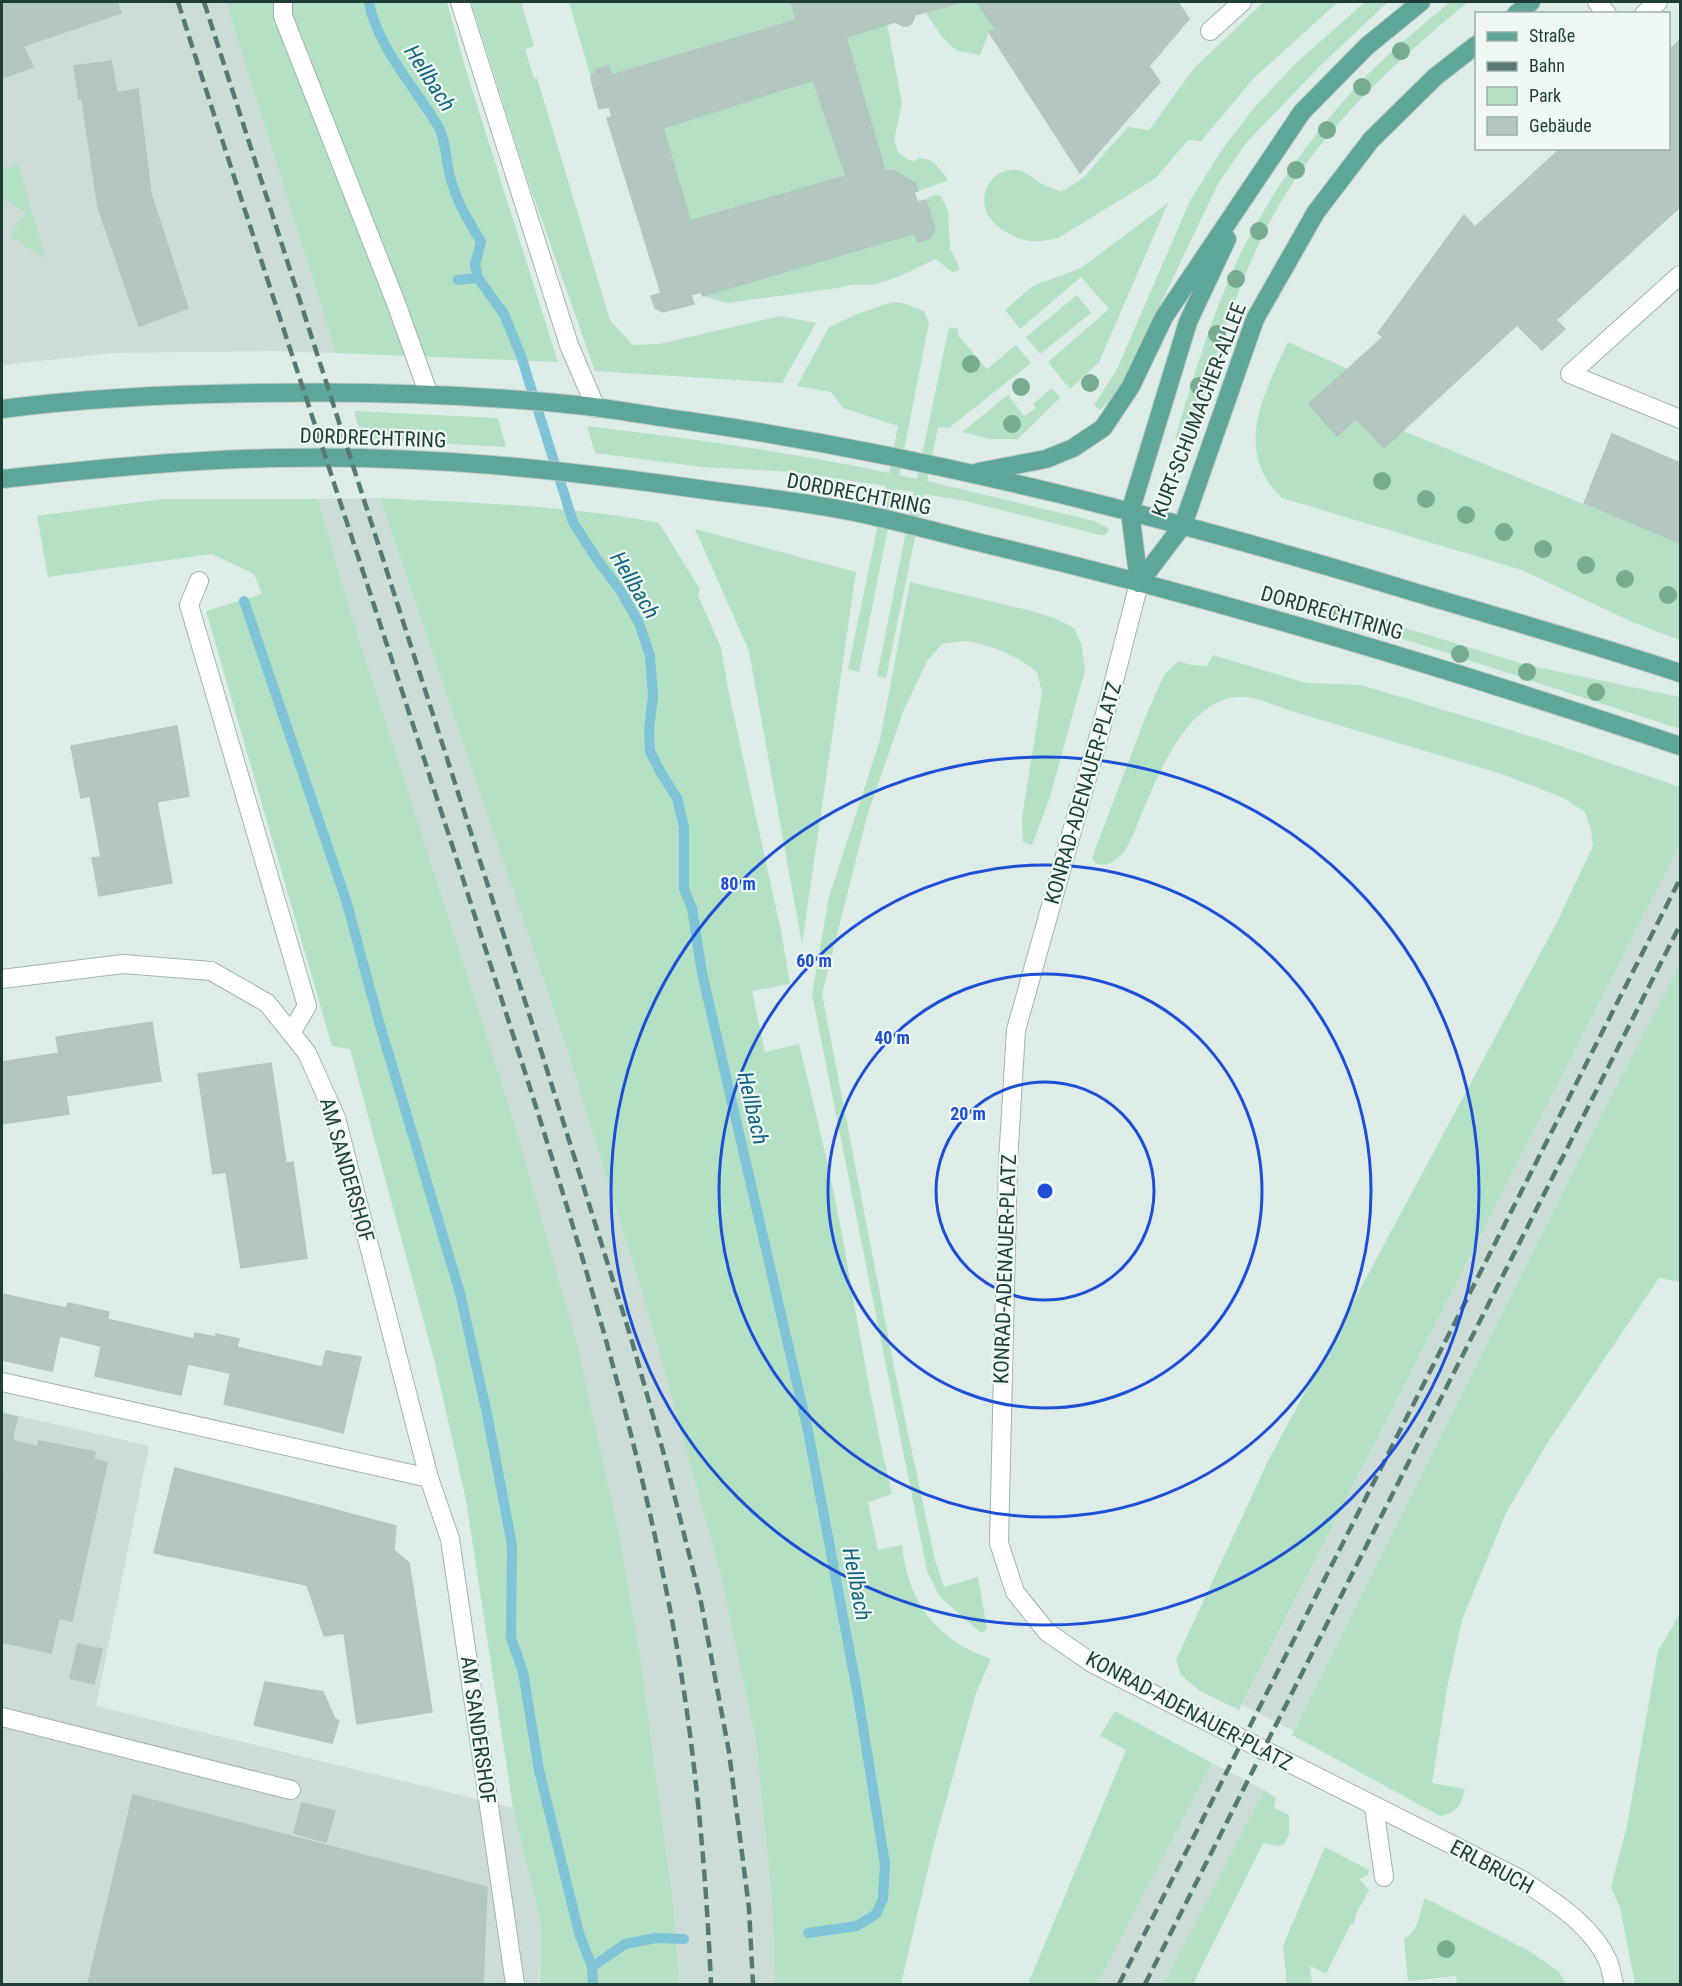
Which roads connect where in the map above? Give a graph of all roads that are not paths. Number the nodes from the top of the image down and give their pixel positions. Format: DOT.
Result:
graph roads {
  1 [pos="283,2"];
  2 [pos="460,2"];
  3 [pos="1242,2"];
  4 [pos="1421,2"];
  5 [pos="1531,2"];
  6 [pos="1658,2"];
  7 [pos="1518,12"];
  8 [pos="1646,12"];
  9 [pos="1210,31"];
  10 [pos="1475,46"];
  11 [pos="1252,187"];
  12 [pos="1680,275"];
  13 [pos="429,394"];
  14 [pos="588,407"];
  15 [pos="2,409"];
  16 [pos="1680,419"];
  17 [pos="973,473"];
  18 [pos="2,479"];
  19 [pos="1130,512"];
  20 [pos="1183,525"];
  21 [pos="199,581"];
  22 [pos="1139,583"];
  23 [pos="1680,673"];
  24 [pos="1680,746"];
  25 [pos="2,979"];
  26 [pos="291,1033"];
  27 [pos="2,1382"];
  28 [pos="429,1478"];
  29 [pos="2,1717"];
  30 [pos="1335,1787"];
  31 [pos="291,1790"];
  32 [pos="1374,1807"];
  33 [pos="1384,1877"];
  34 [pos="514,1984"];
  35 [pos="1614,1984"];
  1 -- 13 [label="street"];
  2 -- 14 [label="street"];
  3 -- 9 [label="street"];
  4 -- 11 [label="main road, KURT-SCHUMACHER-ALLEE"];
  5 -- 7 [label="main road"];
  6 -- 8 [label="street"];
  10 -- 20 [label="main road, KURT-SCHUMACHER-ALLEE"];
  11 -- 17 [label="main road, KURT-SCHUMACHER-ALLEE"];
  11 -- 19 [label="main road, KURT-SCHUMACHER-ALLEE"];
  12 -- 16 [label="street"];
  13 -- 14 [label="main road, DORDRECHTRING"];
  13 -- 15 [label="main road, DORDRECHTRING"];
  14 -- 17 [label="main road, DORDRECHTRING"];
  17 -- 19 [label="main road, DORDRECHTRING"];
  18 -- 22 [label="main road, DORDRECHTRING"];
  19 -- 20 [label="main road, DORDRECHTRING"];
  19 -- 22 [label="main road, KURT-SCHUMACHER-ALLEE"];
  20 -- 22 [label="main road, KURT-SCHUMACHER-ALLEE"];
  20 -- 23 [label="main road, DORDRECHTRING"];
  21 -- 26 [label="street"];
  22 -- 24 [label="main road, DORDRECHTRING"];
  22 -- 30 [label="street, KONRAD-ADENAUER-PLATZ"];
  25 -- 26 [label="street, AM SANDERSHOF"];
  26 -- 28 [label="street, AM SANDERSHOF"];
  27 -- 28 [label="street"];
  28 -- 34 [label="street, AM SANDERSHOF"];
  29 -- 31 [label="street"];
  30 -- 32 [label="street, ERLBRUCH"];
  32 -- 33 [label="street"];
  32 -- 35 [label="street, ERLBRUCH"];
}
